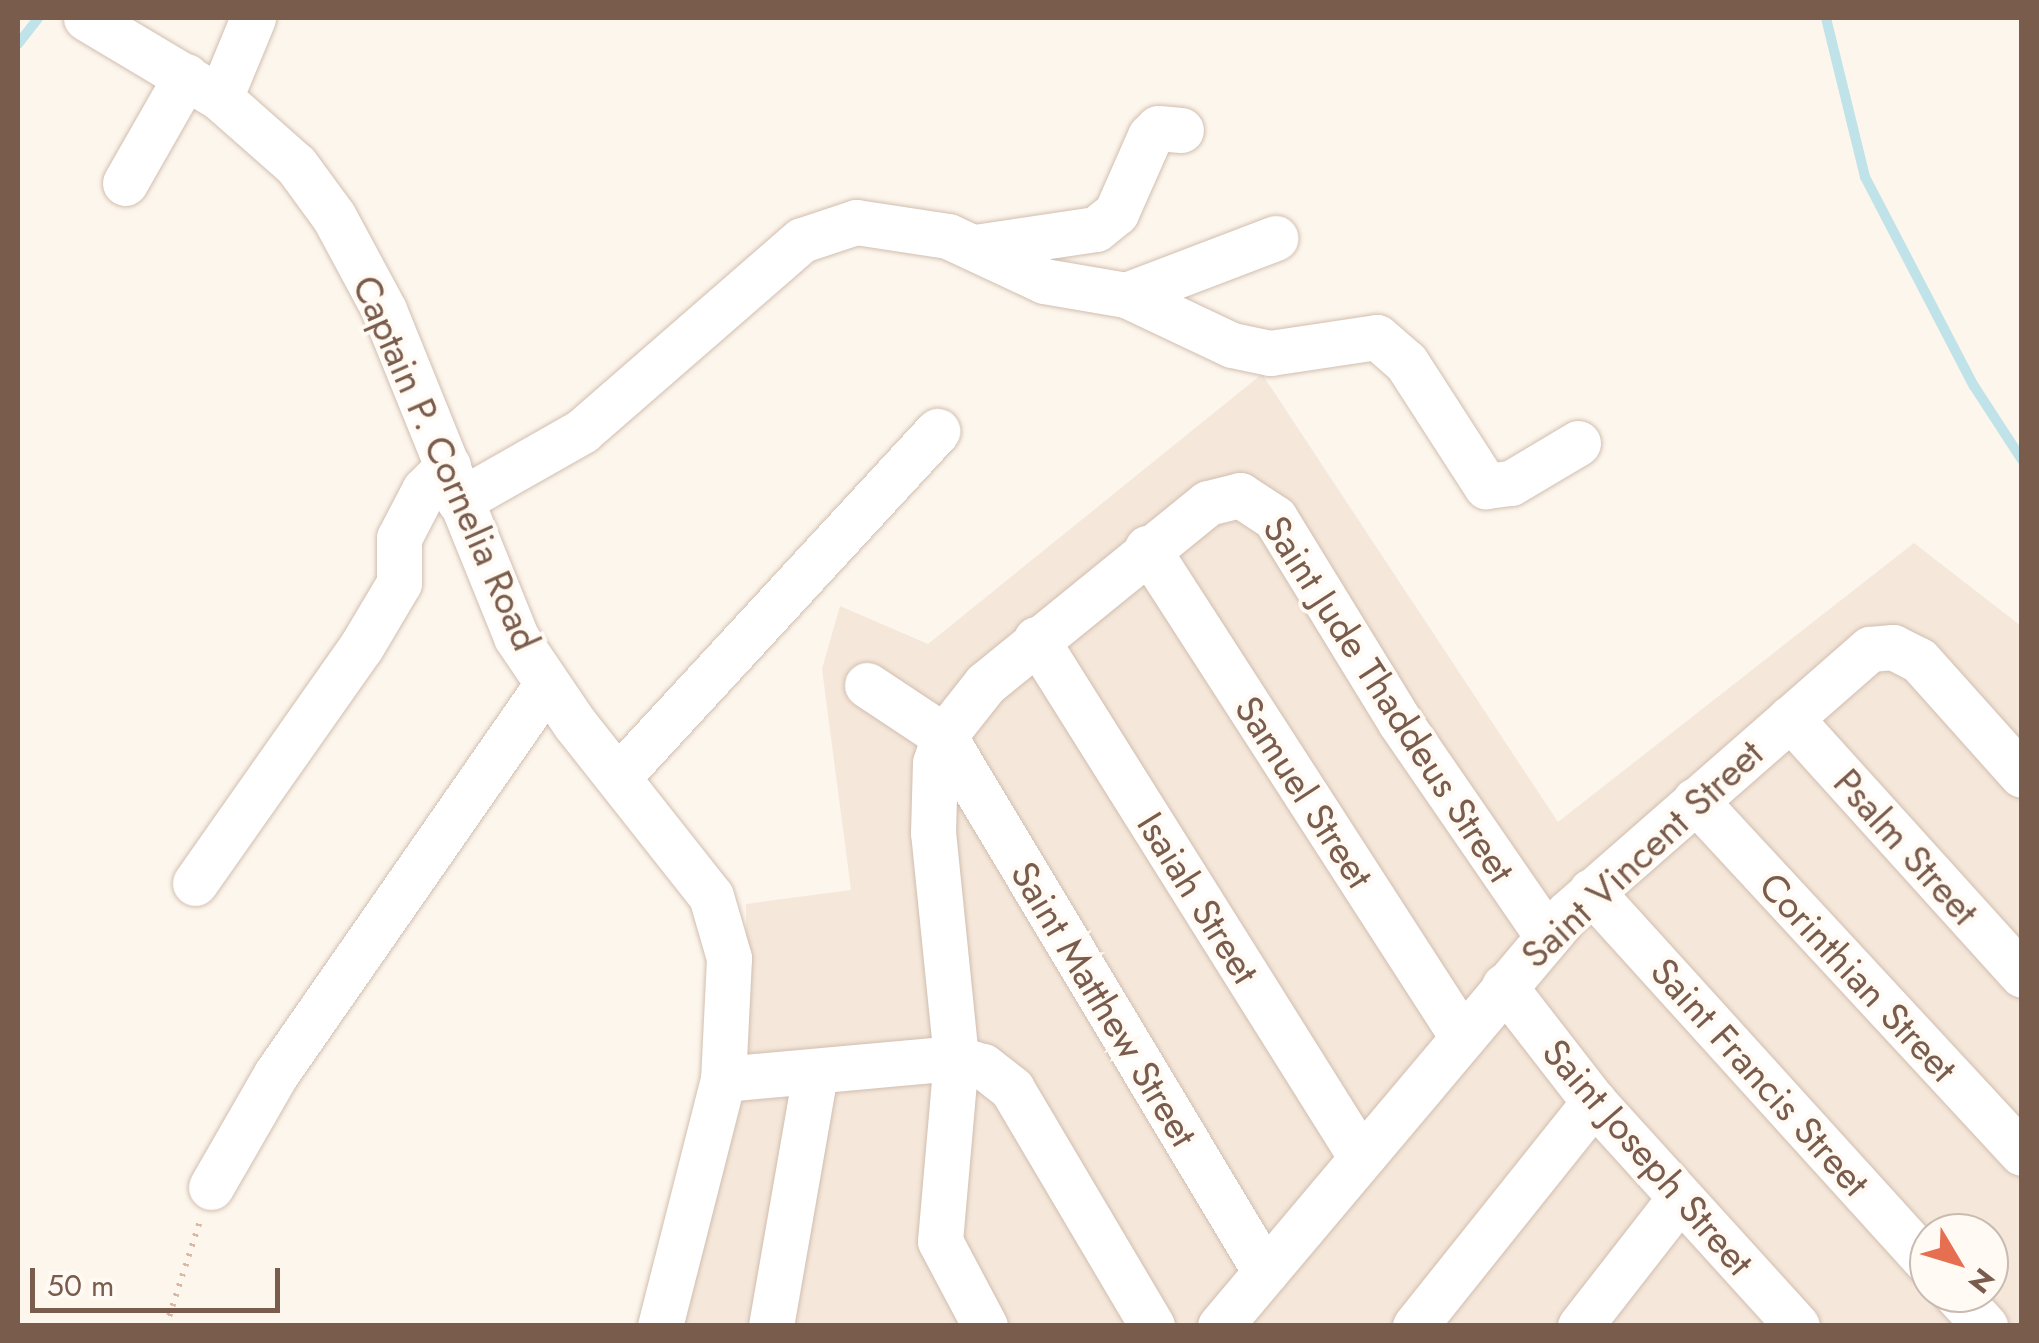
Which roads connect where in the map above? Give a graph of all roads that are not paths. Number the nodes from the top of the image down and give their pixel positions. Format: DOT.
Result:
graph roads {
  1 [pos="86,18"];
  2 [pos="253,18"];
  3 [pos="203,87"];
  4 [pos="1181,130"];
  5 [pos="125,183"];
  6 [pos="1275,238"];
  7 [pos="975,246"];
  8 [pos="1126,296"];
  9 [pos="937,431"];
  10 [pos="1578,443"];
  11 [pos="453,483"];
  12 [pos="1147,548"];
  13 [pos="1036,639"];
  14 [pos="546,685"];
  15 [pos="868,685"];
  16 [pos="1790,718"];
  17 [pos="944,736"];
  18 [pos="2022,775"];
  19 [pos="618,776"];
  20 [pos="1695,800"];
  21 [pos="195,883"];
  22 [pos="1592,891"];
  23 [pos="1547,936"];
  24 [pos="2022,975"];
  25 [pos="1504,986"];
  26 [pos="1461,1036"];
  27 [pos="956,1058"];
  28 [pos="815,1073"];
  29 [pos="724,1079"];
  30 [pos="1594,1102"];
  31 [pos="2022,1153"];
  32 [pos="1360,1156"];
  33 [pos="211,1187"];
  34 [pos="1679,1199"];
  35 [pos="1909,1242"];
  36 [pos="1265,1272"];
  37 [pos="1770,1315"];
  38 [pos="660,1326"];
  39 [pos="771,1326"];
  40 [pos="987,1326"];
  41 [pos="1000,1326"];
  42 [pos="1152,1326"];
  43 [pos="1220,1326"];
  44 [pos="1415,1326"];
  45 [pos="1580,1326"];
  1 -- 3 [label="street, Captain P. Cornelia Road"];
  2 -- 3 [label="street"];
  3 -- 5 [label="street"];
  3 -- 11 [label="street, Captain P. Cornelia Road"];
  4 -- 7 [label="street"];
  6 -- 8 [label="street"];
  7 -- 8 [label="street"];
  7 -- 11 [label="street"];
  8 -- 10 [label="street"];
  9 -- 19 [label="street"];
  11 -- 14 [label="street, Captain P. Cornelia Road"];
  11 -- 21 [label="street"];
  12 -- 13 [label="street, Saint Jude Thaddeus Street"];
  12 -- 23 [label="street, Saint Jude Thaddeus Street"];
  12 -- 26 [label="street, Samuel Street"];
  13 -- 17 [label="street, Saint Jude Thaddeus Street"];
  13 -- 32 [label="street, Isaiah Street"];
  14 -- 19 [label="street, Captain P. Cornelia Road"];
  14 -- 33 [label="street"];
  15 -- 17 [label="street"];
  16 -- 18 [label="street, Saint Vincent Street"];
  16 -- 20 [label="street, Saint Vincent Street"];
  16 -- 24 [label="street, Psalm Street"];
  17 -- 27 [label="street"];
  17 -- 36 [label="street, Saint Matthew Street"];
  19 -- 29 [label="street, Captain P. Cornelia Road"];
  20 -- 22 [label="street, Saint Vincent Street"];
  20 -- 31 [label="street, Corinthian Street"];
  22 -- 23 [label="street, Saint Vincent Street"];
  22 -- 35 [label="street, Saint Francis Street"];
  23 -- 25 [label="street, Saint Vincent Street"];
  25 -- 26 [label="street, Saint Vincent Street"];
  25 -- 30 [label="street, Saint Joseph Street"];
  26 -- 32 [label="street, Saint Vincent Street"];
  27 -- 28 [label="street"];
  27 -- 40 [label="street"];
  27 -- 42 [label="street"];
  28 -- 29 [label="street"];
  28 -- 39 [label="street"];
  29 -- 38 [label="street, Captain P. Cornelia Road"];
  30 -- 34 [label="street, Saint Joseph Street"];
  30 -- 44 [label="street"];
  32 -- 36 [label="street, Saint Vincent Street"];
  34 -- 37 [label="street, Saint Joseph Street"];
  34 -- 45 [label="street"];
  36 -- 43 [label="street, Saint Vincent Street"];
  40 -- 41 [label="street"];
}
